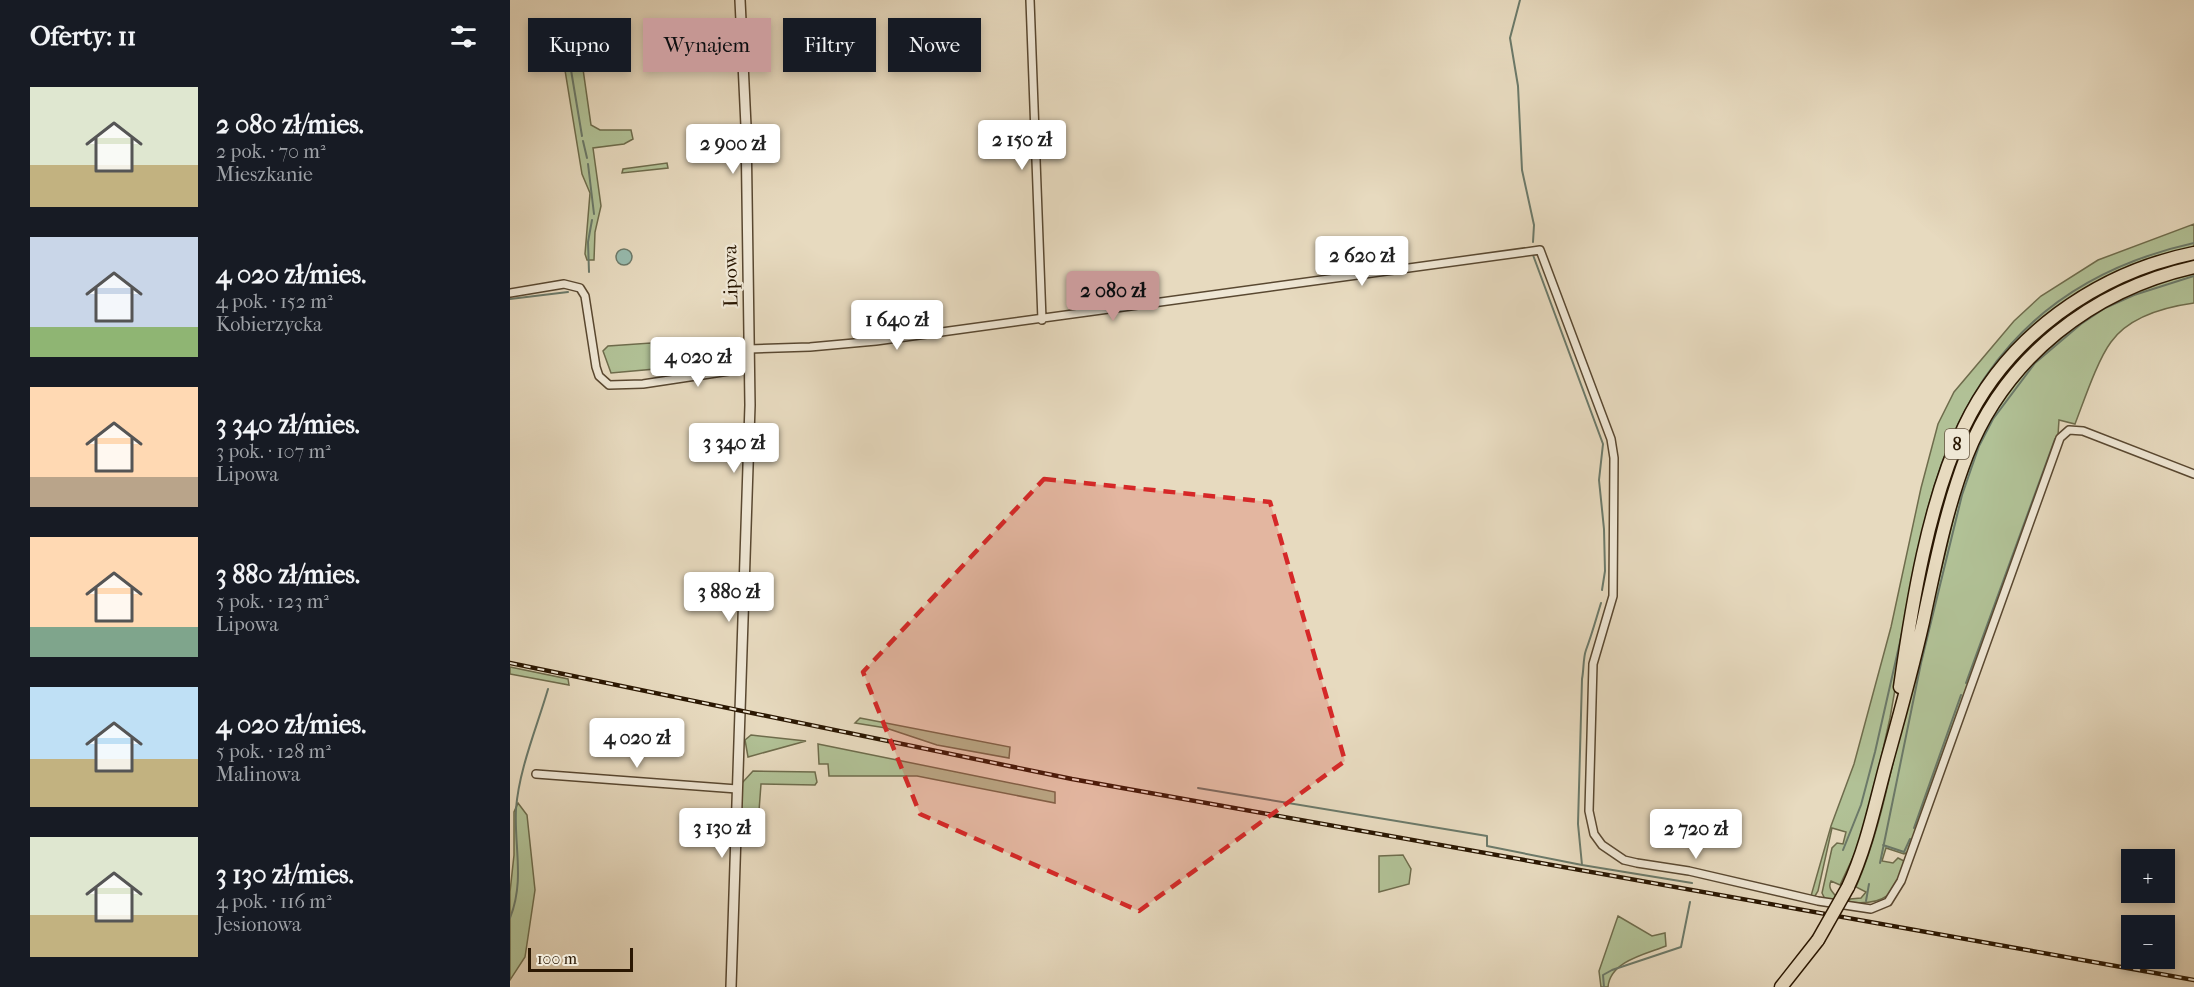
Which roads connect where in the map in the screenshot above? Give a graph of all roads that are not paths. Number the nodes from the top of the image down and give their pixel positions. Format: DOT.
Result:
graph roads {
  1 [pos="740,0"];
  2 [pos="1030,0"];
  3 [pos="2194,253"];
  4 [pos="2194,267"];
  5 [pos="510,293"];
  6 [pos="1042,320"];
  7 [pos="749,349"];
  8 [pos="749,368"];
  9 [pos="2194,474"];
  10 [pos="1889,753"];
  11 [pos="536,774"];
  12 [pos="737,789"];
  13 [pos="731,987"];
  14 [pos="1781,987"];
  1 -- 7 [label="street, Lipowa"];
  2 -- 6 [label="street"];
  3 -- 10 [label="highway, 8"];
  4 -- 10 [label="highway, 8"];
  5 -- 8 [label="street"];
  6 -- 7 [label="street"];
  6 -- 9 [label="street"];
  7 -- 8 [label="street, Lipowa"];
  8 -- 12 [label="street, Lipowa"];
  10 -- 14 [label="highway, 8, bridge"];
  11 -- 12 [label="street"];
  12 -- 13 [label="street, Lipowa"];
}
